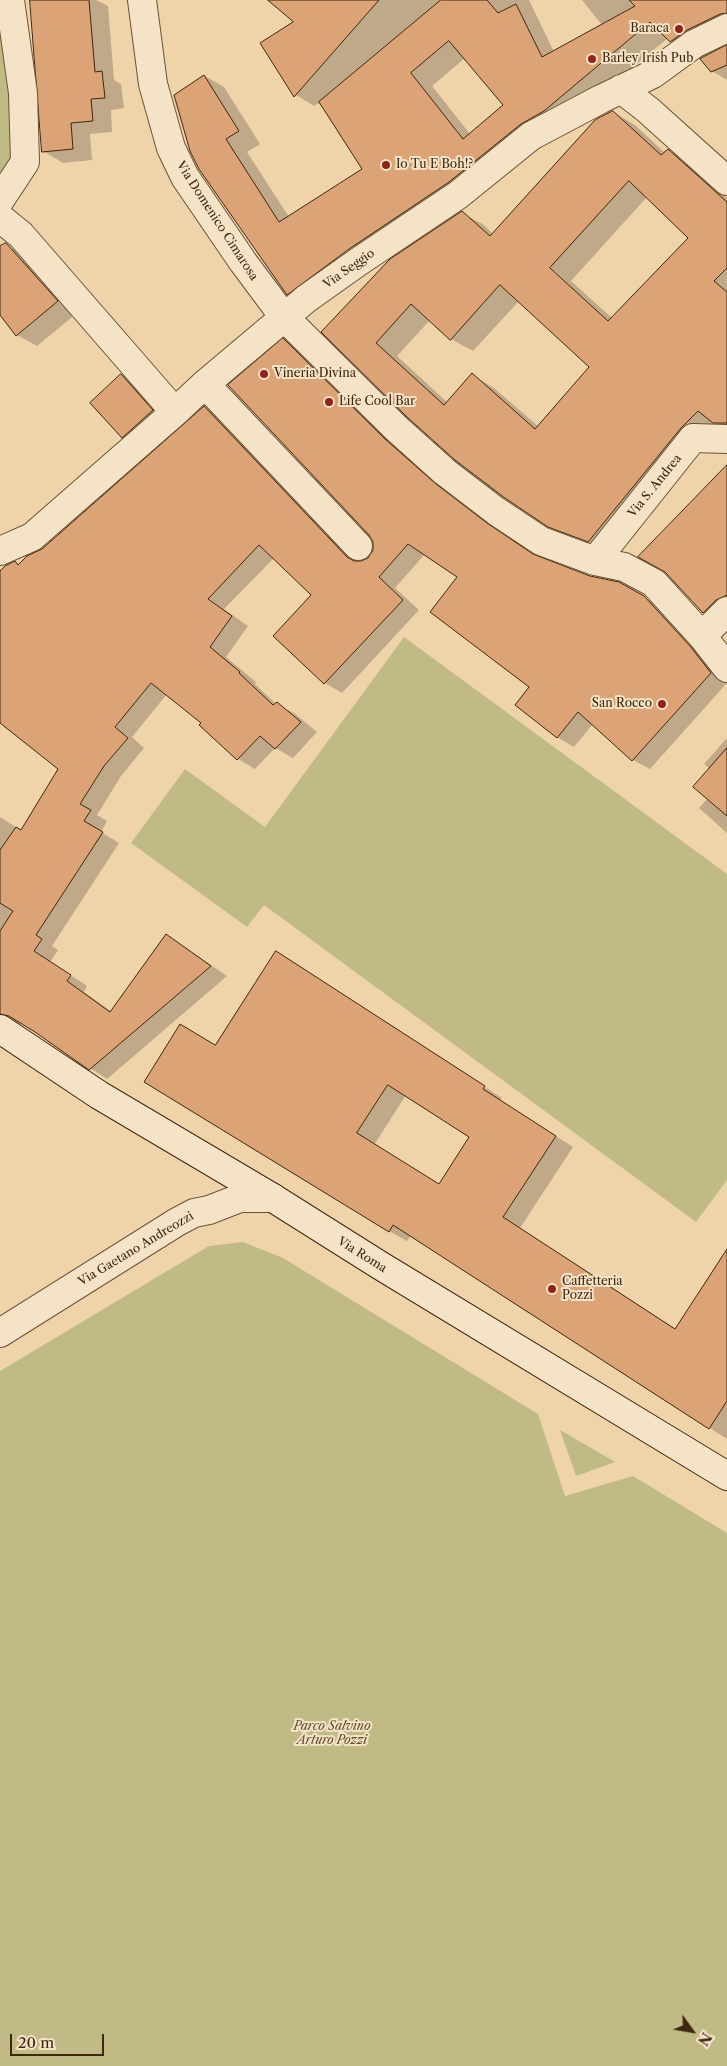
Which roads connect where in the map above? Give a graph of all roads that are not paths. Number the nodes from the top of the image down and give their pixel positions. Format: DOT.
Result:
graph roads {
  1 [pos="10,0"];
  2 [pos="142,0"];
  3 [pos="727,28"];
  4 [pos="621,89"];
  5 [pos="727,182"];
  6 [pos="0,200"];
  7 [pos="0,218"];
  8 [pos="284,317"];
  9 [pos="205,384"];
  10 [pos="175,412"];
  11 [pos="727,440"];
  12 [pos="358,546"];
  13 [pos="0,552"];
  14 [pos="595,561"];
  15 [pos="727,611"];
  16 [pos="702,636"];
  17 [pos="727,668"];
  18 [pos="0,1029"];
  19 [pos="273,1198"];
  20 [pos="209,1210"];
  21 [pos="0,1333"];
  22 [pos="0,1352"];
  23 [pos="727,1476"];
  1 -- 6 [label="street"];
  2 -- 8 [label="street, Via Domenico Cimarosa"];
  3 -- 4 [label="street, Via Seggio"];
  4 -- 5 [label="street"];
  4 -- 8 [label="street, Via Seggio"];
  7 -- 10 [label="street"];
  8 -- 9 [label="street, Via Seggio"];
  8 -- 14 [label="street, Via Domenico Cimarosa"];
  9 -- 10 [label="street, Via Seggio"];
  9 -- 12 [label="street"];
  10 -- 13 [label="street, Via Seggio"];
  11 -- 14 [label="street, Via S. Andrea"];
  14 -- 16 [label="street, Via Domenico Cimarosa"];
  15 -- 16 [label="street"];
  16 -- 17 [label="street, Via Domenico Cimarosa"];
  18 -- 19 [label="street, Via Roma"];
  19 -- 20 [label="street"];
  19 -- 23 [label="street, Via Roma"];
  20 -- 21 [label="street, Via Gaetano Andreozzi"];
  20 -- 22 [label="street, Via Gaetano Andreozzi"];
}
